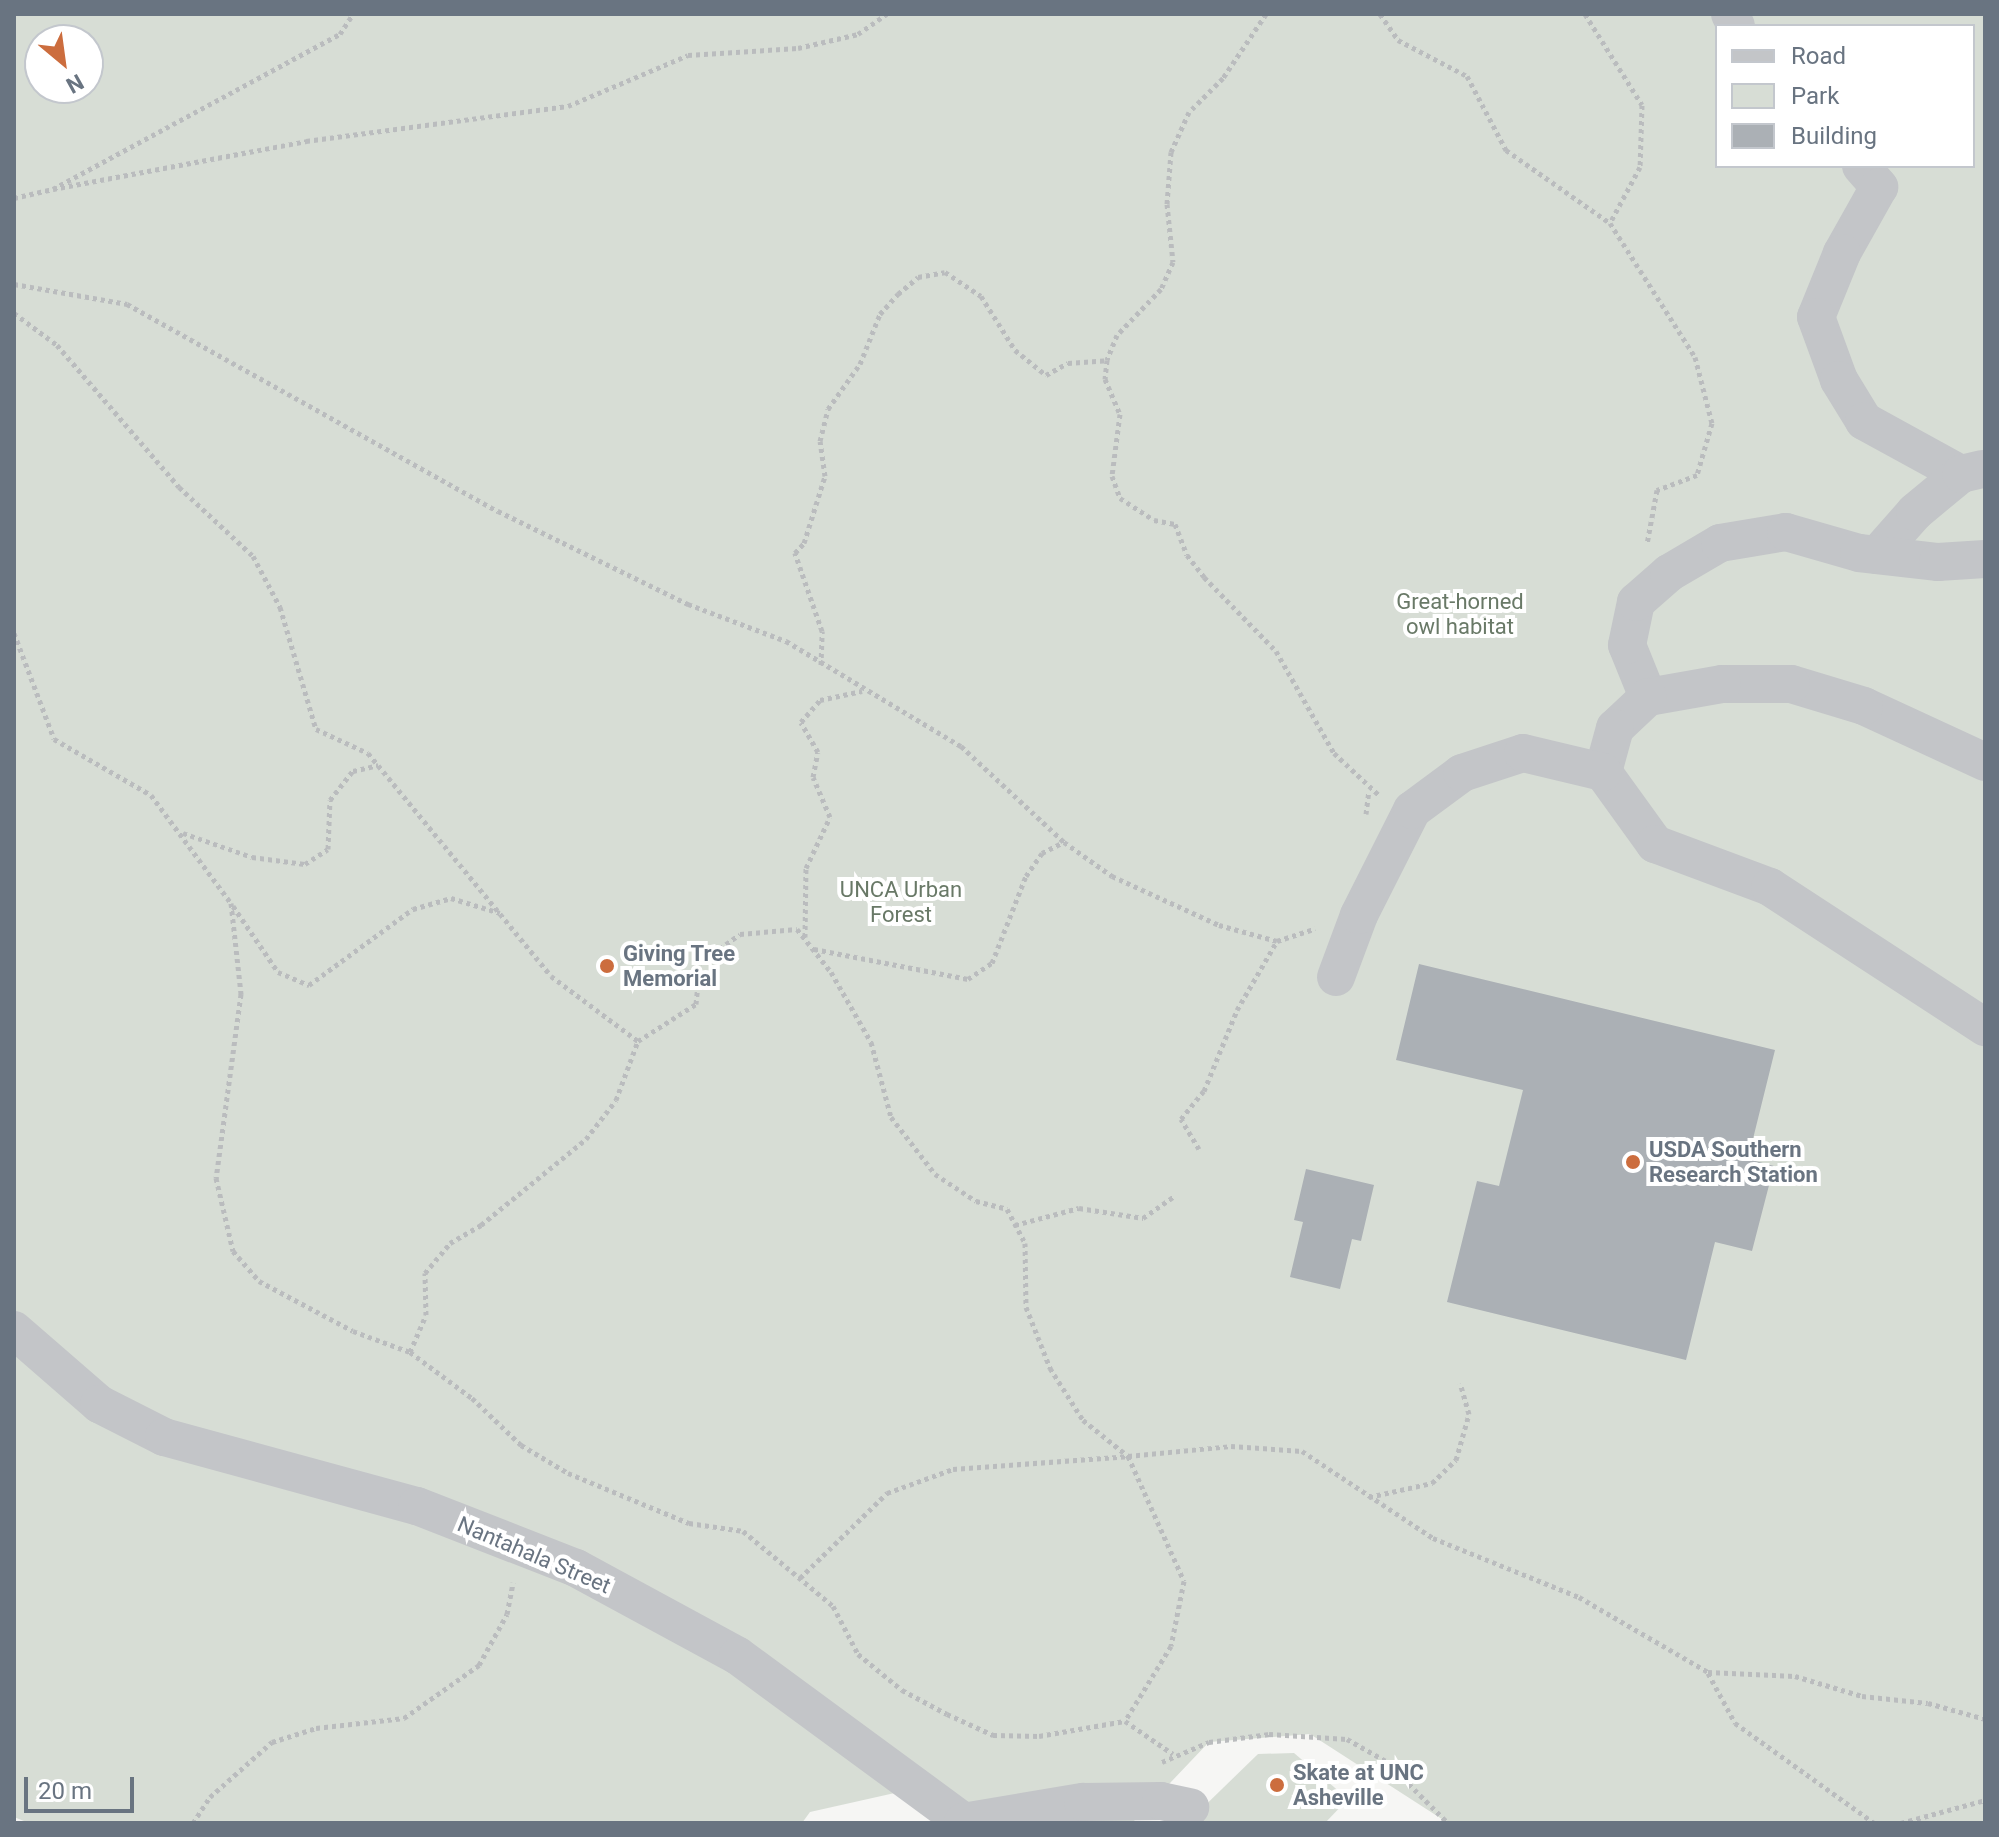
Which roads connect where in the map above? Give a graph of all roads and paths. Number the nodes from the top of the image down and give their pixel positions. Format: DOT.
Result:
graph roads {
  1 [pos="353,14"];
  2 [pos="887,14"];
  3 [pos="1266,14"];
  4 [pos="1380,14"];
  5 [pos="1585,14"];
  6 [pos="1863,168"];
  7 [pos="53,189"];
  8 [pos="14,198"];
  9 [pos="1610,223"];
  10 [pos="14,284"];
  11 [pos="14,313"];
  12 [pos="1107,360"];
  13 [pos="1973,471"];
  14 [pos="1877,555"];
  15 [pos="1985,559"];
  16 [pos="1636,602"];
  17 [pos="14,633"];
  18 [pos="821,665"];
  19 [pos="863,691"];
  20 [pos="1648,697"];
  21 [pos="1985,762"];
  22 [pos="378,765"];
  23 [pos="1603,772"];
  24 [pos="1369,791"];
  25 [pos="1412,810"];
  26 [pos="1365,819"];
  27 [pos="182,833"];
  28 [pos="1064,842"];
  29 [pos="231,903"];
  30 [pos="501,913"];
  31 [pos="1323,926"];
  32 [pos="805,939"];
  33 [pos="1277,941"];
  34 [pos="813,948"];
  35 [pos="1336,977"];
  36 [pos="1985,1027"];
  37 [pos="638,1041"];
  38 [pos="1199,1149"];
  39 [pos="1174,1196"];
  40 [pos="1015,1225"];
  41 [pos="14,1330"];
  42 [pos="410,1352"];
  43 [pos="1460,1383"];
  44 [pos="1128,1456"];
  45 [pos="1368,1498"];
  46 [pos="520,1546"];
  47 [pos="800,1578"];
  48 [pos="1708,1672"];
  49 [pos="1985,1719"];
  50 [pos="1125,1721"];
  51 [pos="1985,1800"];
  52 [pos="1190,1807"];
  53 [pos="964,1822"];
  54 [pos="193,1823"];
  55 [pos="1448,1823"];
  56 [pos="1874,1823"];
  57 [pos="1901,1823"];
  1 -- 7 [label="path"];
  2 -- 7 [label="path"];
  3 -- 12 [label="path"];
  4 -- 9 [label="path"];
  5 -- 9 [label="path"];
  6 -- 13 [label="street"];
  7 -- 8 [label="path"];
  9 -- 16 [label="path"];
  10 -- 18 [label="path"];
  11 -- 22 [label="path"];
  12 -- 18 [label="path"];
  12 -- 24 [label="path"];
  13 -- 14 [label="street"];
  14 -- 15 [label="street"];
  14 -- 16 [label="street"];
  16 -- 20 [label="street"];
  17 -- 27 [label="path"];
  18 -- 19 [label="path"];
  19 -- 28 [label="path"];
  19 -- 32 [label="path"];
  20 -- 21 [label="street"];
  20 -- 23 [label="street"];
  22 -- 27 [label="path"];
  22 -- 30 [label="path"];
  23 -- 25 [label="street"];
  23 -- 36 [label="street"];
  24 -- 25 [label="path"];
  24 -- 26 [label="path"];
  25 -- 35 [label="street"];
  27 -- 29 [label="path"];
  28 -- 33 [label="path"];
  28 -- 34 [label="path"];
  29 -- 30 [label="path"];
  29 -- 42 [label="path"];
  30 -- 37 [label="path"];
  31 -- 33 [label="path"];
  32 -- 34 [label="path"];
  32 -- 37 [label="path"];
  33 -- 38 [label="path"];
  34 -- 40 [label="path"];
  37 -- 42 [label="path"];
  39 -- 40 [label="path"];
  40 -- 44 [label="path"];
  41 -- 46 [label="street, Nantahala Street"];
  42 -- 47 [label="path"];
  43 -- 45 [label="path"];
  44 -- 45 [label="path"];
  44 -- 47 [label="path"];
  44 -- 50 [label="path"];
  45 -- 48 [label="path"];
  46 -- 53 [label="street, Nantahala Street"];
  46 -- 54 [label="path"];
  47 -- 50 [label="path"];
  48 -- 49 [label="path"];
  48 -- 56 [label="path"];
  50 -- 55 [label="path"];
  51 -- 57 [label="path"];
  52 -- 53 [label="street"];
}
